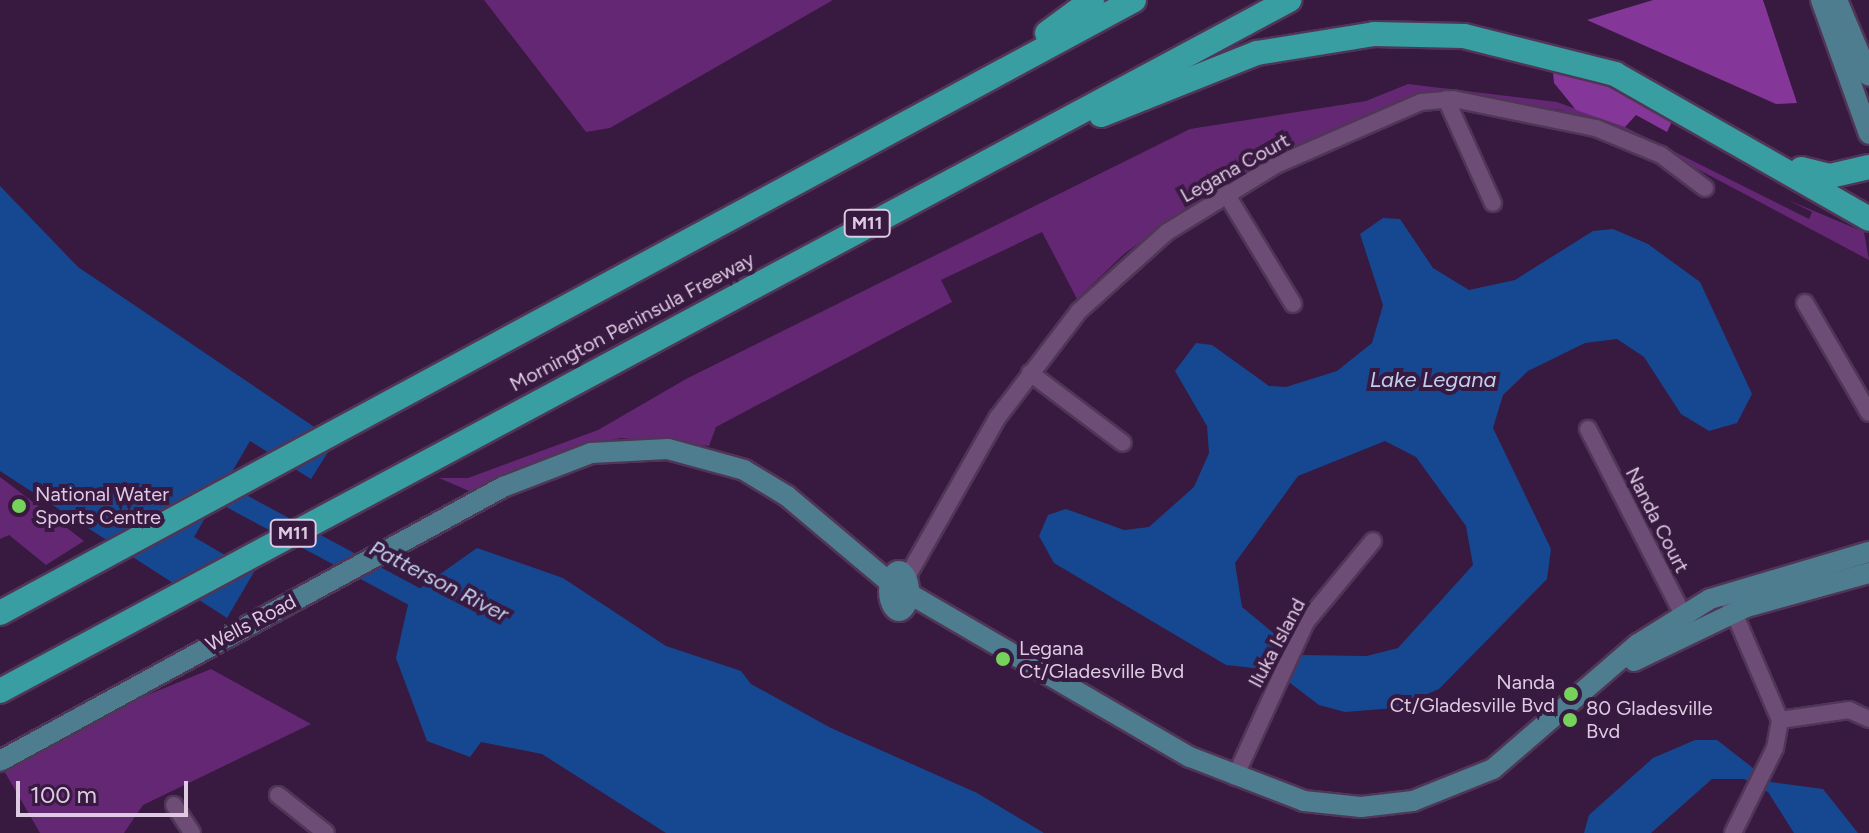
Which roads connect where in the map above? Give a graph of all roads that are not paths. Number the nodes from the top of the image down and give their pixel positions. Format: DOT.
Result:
graph roads {
  1 [pos="1092,0"];
  2 [pos="1134,0"];
  3 [pos="1289,0"];
  4 [pos="1821,0"];
  5 [pos="1837,0"];
  6 [pos="1869,76"];
  7 [pos="975,86"];
  8 [pos="1446,99"];
  9 [pos="1869,134"];
  10 [pos="986,158"];
  11 [pos="1784,165"];
  12 [pos="1869,167"];
  13 [pos="1705,188"];
  14 [pos="1225,192"];
  15 [pos="1493,203"];
  16 [pos="1869,219"];
  17 [pos="1805,303"];
  18 [pos="1293,304"];
  19 [pos="1030,373"];
  20 [pos="1869,413"];
  21 [pos="1588,429"];
  22 [pos="1123,443"];
  23 [pos="1373,541"];
  24 [pos="1869,552"];
  25 [pos="1869,573"];
  26 [pos="899,578"];
  27 [pos="1725,593"];
  28 [pos="1734,612"];
  29 [pos="0,613"];
  30 [pos="1686,622"];
  31 [pos="0,691"];
  32 [pos="1869,719"];
  33 [pos="1780,720"];
  34 [pos="0,761"];
  35 [pos="1235,777"];
  36 [pos="278,795"];
  37 [pos="174,805"];
  38 [pos="192,833"];
  39 [pos="326,833"];
  40 [pos="1733,833"];
  1 -- 7 [label="highway"];
  2 -- 7 [label="highway"];
  3 -- 10 [label="highway, Mornington Peninsula Freeway / M11"];
  4 -- 9 [label="main road"];
  5 -- 6 [label="main road"];
  7 -- 29 [label="highway"];
  8 -- 13 [label="street, Legana Court"];
  8 -- 14 [label="street, Legana Court"];
  8 -- 15 [label="street"];
  10 -- 11 [label="highway"];
  10 -- 31 [label="highway, Mornington Peninsula Freeway / M11"];
  11 -- 12 [label="highway"];
  11 -- 16 [label="highway"];
  14 -- 18 [label="street"];
  14 -- 19 [label="street, Legana Court"];
  17 -- 20 [label="street"];
  19 -- 22 [label="street"];
  19 -- 26 [label="street, Legana Court"];
  21 -- 30 [label="street, Nanda Court"];
  23 -- 35 [label="street, Iluka Island"];
  24 -- 27 [label="main road"];
  25 -- 28 [label="main road"];
  26 -- 34 [label="main road, Wells Road"];
  26 -- 35 [label="main road"];
  27 -- 28 [label="street"];
  27 -- 30 [label="main road"];
  28 -- 30 [label="main road"];
  28 -- 33 [label="street"];
  30 -- 35 [label="main road"];
  32 -- 33 [label="street"];
  33 -- 40 [label="street"];
  36 -- 39 [label="street"];
  37 -- 38 [label="street"];
}
